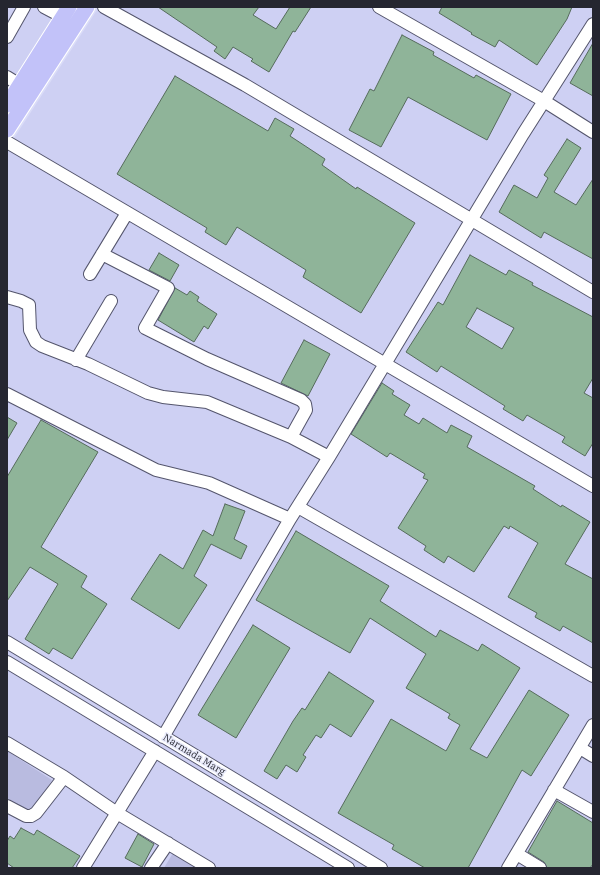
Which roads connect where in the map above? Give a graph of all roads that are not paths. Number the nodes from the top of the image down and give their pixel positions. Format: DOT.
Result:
graph roads {
  1 [pos="24,7"];
  2 [pos="44,7"];
  3 [pos="104,7"];
  4 [pos="379,7"];
  5 [pos="71,11"];
  6 [pos="593,24"];
  7 [pos="7,37"];
  8 [pos="7,77"];
  9 [pos="20,85"];
  10 [pos="544,101"];
  11 [pos="7,105"];
  12 [pos="7,130"];
  13 [pos="593,132"];
  14 [pos="7,142"];
  15 [pos="126,213"];
  16 [pos="472,218"];
  17 [pos="102,254"];
  18 [pos="90,274"];
  19 [pos="593,292"];
  20 [pos="7,297"];
  21 [pos="111,301"];
  22 [pos="76,360"];
  23 [pos="385,364"];
  24 [pos="7,394"];
  25 [pos="291,437"];
  26 [pos="329,457"];
  27 [pos="593,486"];
  28 [pos="298,507"];
  29 [pos="290,519"];
  30 [pos="7,642"];
  31 [pos="7,662"];
  32 [pos="593,676"];
  33 [pos="593,725"];
  34 [pos="163,737"];
  35 [pos="7,743"];
  36 [pos="580,748"];
  37 [pos="154,752"];
  38 [pos="593,756"];
  39 [pos="64,777"];
  40 [pos="554,790"];
  41 [pos="7,806"];
  42 [pos="593,812"];
  43 [pos="117,813"];
  44 [pos="168,843"];
  45 [pos="517,854"];
  46 [pos="83,868"];
  47 [pos="151,868"];
  48 [pos="209,868"];
  49 [pos="348,868"];
  50 [pos="381,868"];
  51 [pos="508,868"];
  52 [pos="540,868"];
  1 -- 7 [label="street"];
  2 -- 5 [label="street"];
  3 -- 16 [label="street"];
  4 -- 10 [label="street"];
  5 -- 9 [label="main road"];
  5 -- 12 [label="main road"];
  6 -- 10 [label="street"];
  8 -- 9 [label="street"];
  9 -- 11 [label="main road"];
  10 -- 13 [label="street"];
  10 -- 16 [label="street"];
  14 -- 15 [label="street"];
  15 -- 17 [label="street"];
  15 -- 23 [label="street"];
  16 -- 19 [label="street"];
  16 -- 23 [label="street"];
  17 -- 18 [label="street"];
  17 -- 25 [label="street"];
  20 -- 22 [label="street"];
  21 -- 22 [label="street"];
  22 -- 25 [label="street"];
  23 -- 26 [label="street"];
  23 -- 27 [label="street"];
  24 -- 29 [label="street"];
  25 -- 26 [label="street"];
  26 -- 28 [label="street"];
  28 -- 29 [label="street"];
  28 -- 32 [label="street"];
  29 -- 34 [label="street"];
  30 -- 34 [label="street, Narmada Marg"];
  31 -- 37 [label="street, Narmada Marg"];
  33 -- 36 [label="street"];
  34 -- 50 [label="street, Narmada Marg"];
  35 -- 39 [label="street"];
  36 -- 38 [label="street"];
  36 -- 40 [label="street"];
  37 -- 43 [label="street"];
  37 -- 49 [label="street, Narmada Marg"];
  39 -- 41 [label="street"];
  39 -- 43 [label="street"];
  40 -- 42 [label="street"];
  40 -- 45 [label="street"];
  43 -- 44 [label="street"];
  43 -- 46 [label="street"];
  44 -- 47 [label="street"];
  44 -- 48 [label="street"];
  45 -- 51 [label="street"];
  45 -- 52 [label="street"];
}
